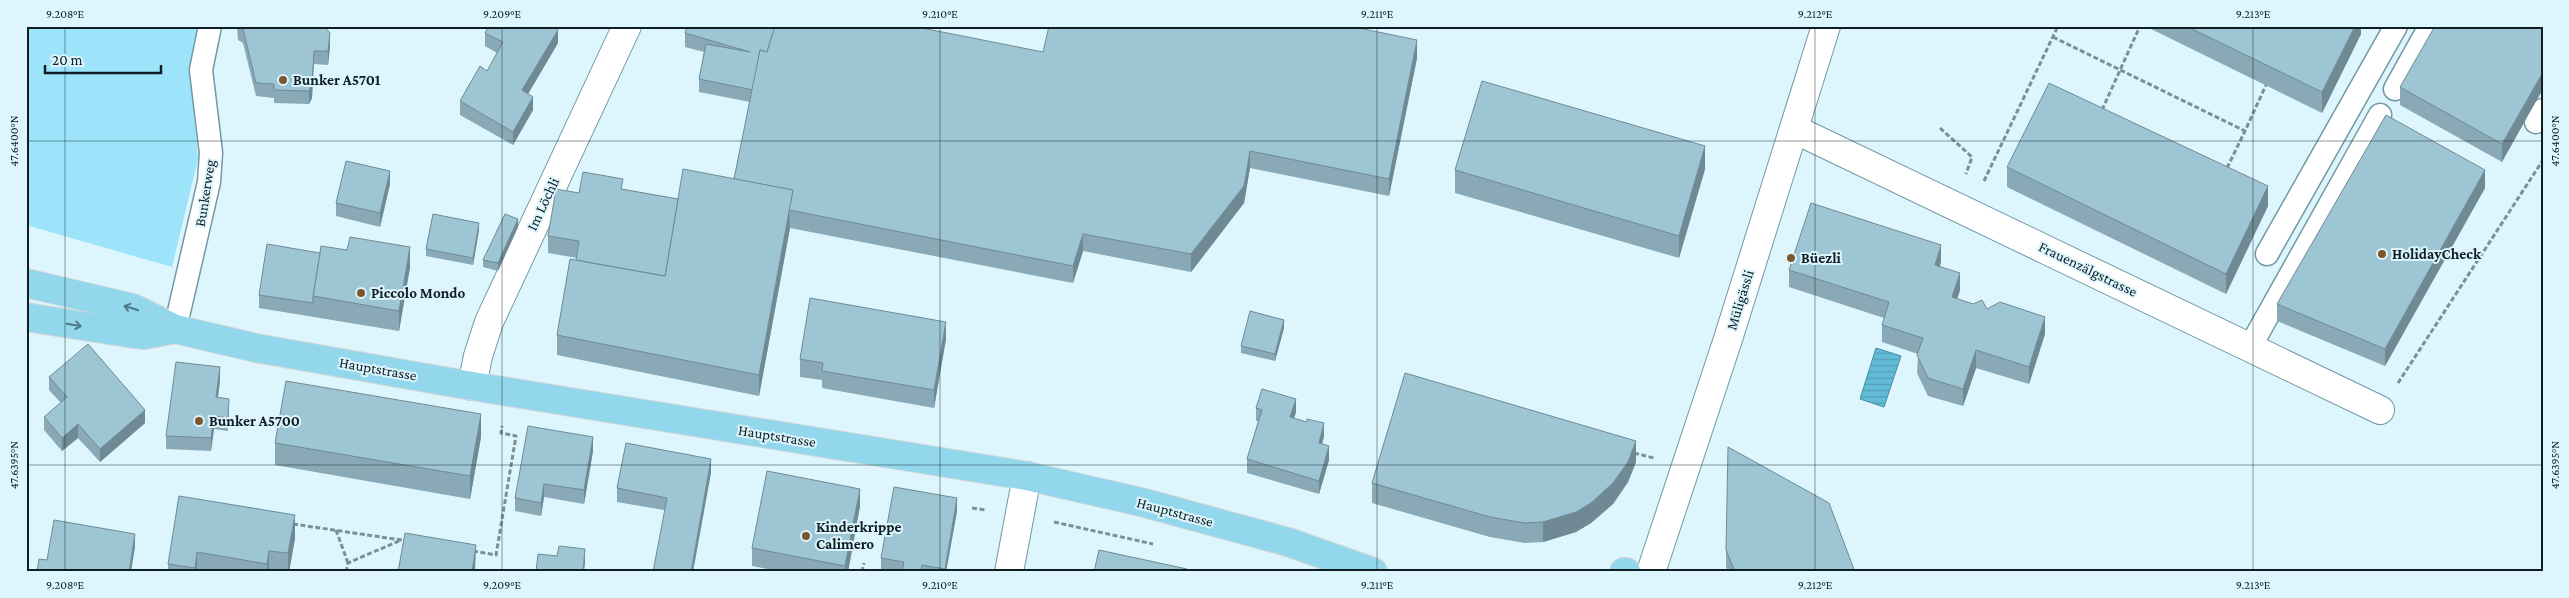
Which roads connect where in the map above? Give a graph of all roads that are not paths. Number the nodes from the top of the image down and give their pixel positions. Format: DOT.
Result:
graph roads {
  1 [pos="210,26"];
  2 [pos="627,26"];
  3 [pos="1826,26"];
  4 [pos="2396,26"];
  5 [pos="2430,26"];
  6 [pos="2395,89"];
  7 [pos="2380,114"];
  8 [pos="1794,129"];
  9 [pos="2268,254"];
  10 [pos="26,283"];
  11 [pos="26,317"];
  12 [pos="175,329"];
  13 [pos="2250,347"];
  14 [pos="472,386"];
  15 [pos="2380,410"];
  16 [pos="1027,476"];
  17 [pos="1009,572"];
  18 [pos="1373,572"];
  19 [pos="1651,572"];
  1 -- 12 [label="lane, Bunkerweg"];
  2 -- 14 [label="street, Im Löchli"];
  3 -- 8 [label="street, Müligässli"];
  4 -- 9 [label="lane"];
  5 -- 6 [label="lane"];
  7 -- 13 [label="lane"];
  8 -- 13 [label="street, Frauenzälgstrasse"];
  8 -- 19 [label="street, Müligässli"];
  12 -- 10 [label="main road, Hauptstrasse, one-way"];
  11 -- 12 [label="main road, Hauptstrasse, one-way"];
  12 -- 14 [label="main road, Hauptstrasse"];
  13 -- 15 [label="street, Frauenzälgstrasse"];
  14 -- 16 [label="main road, Hauptstrasse"];
  16 -- 17 [label="street"];
  16 -- 18 [label="main road, Hauptstrasse"];
}
